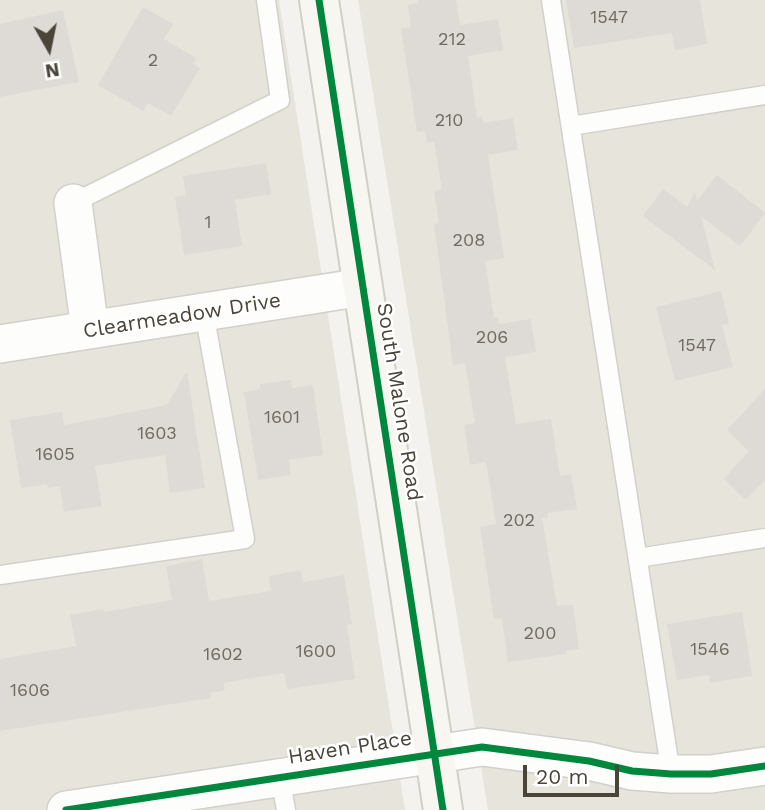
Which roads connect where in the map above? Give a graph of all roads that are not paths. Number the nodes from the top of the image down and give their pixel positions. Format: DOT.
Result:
graph roads {
  1 [pos="266,0"];
  2 [pos="320,0"];
  3 [pos="551,0"];
  4 [pos="765,96"];
  5 [pos="571,126"];
  6 [pos="73,203"];
  7 [pos="363,287"];
  8 [pos="204,312"];
  9 [pos="90,330"];
  10 [pos="0,344"];
  11 [pos="765,538"];
  12 [pos="638,558"];
  13 [pos="0,575"];
  14 [pos="435,753"];
  15 [pos="765,766"];
  16 [pos="671,774"];
  17 [pos="283,793"];
  18 [pos="66,810"];
  19 [pos="443,810"];
  1 -- 6 [label="lane"];
  2 -- 7 [label="street, South Malone Road"];
  3 -- 5 [label="lane"];
  4 -- 5 [label="lane"];
  5 -- 12 [label="lane"];
  6 -- 9 [label="street"];
  7 -- 8 [label="street, Clearmeadow Drive"];
  7 -- 14 [label="street, South Malone Road"];
  8 -- 9 [label="street, Clearmeadow Drive"];
  8 -- 13 [label="lane"];
  9 -- 10 [label="street, Clearmeadow Drive"];
  11 -- 12 [label="lane"];
  12 -- 16 [label="lane"];
  14 -- 16 [label="street, Haven Place"];
  14 -- 17 [label="street, Haven Place"];
  14 -- 19 [label="street, South Malone Road"];
  15 -- 16 [label="street, Haven Place"];
  17 -- 18 [label="street, Haven Place"];
}
